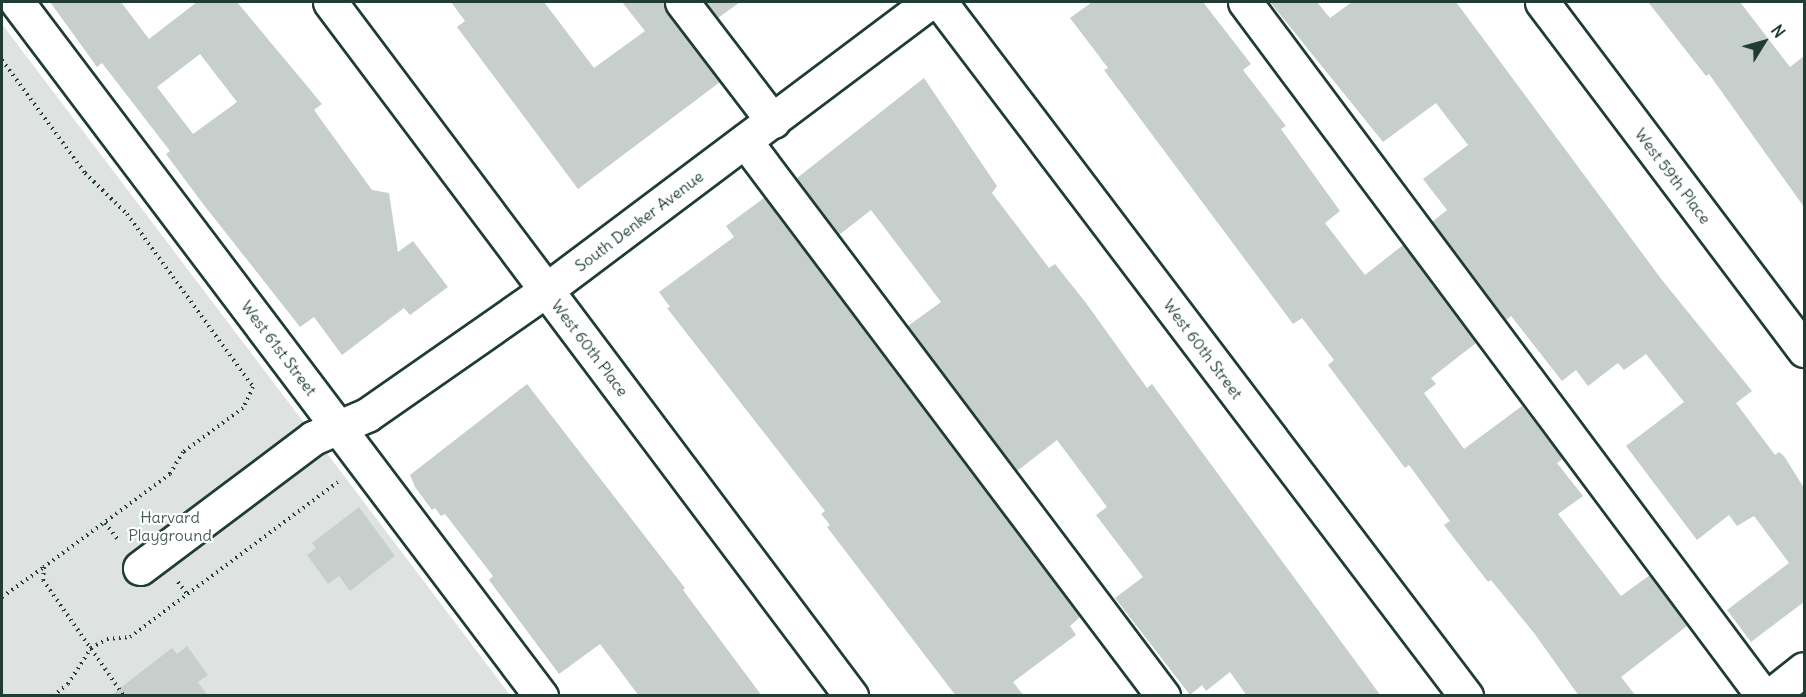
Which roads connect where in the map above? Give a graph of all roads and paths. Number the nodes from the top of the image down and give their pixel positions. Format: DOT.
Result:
graph roads {
  1 [pos="17,2"];
  2 [pos="330,2"];
  3 [pos="682,2"];
  4 [pos="930,2"];
  5 [pos="940,2"];
  6 [pos="1245,2"];
  7 [pos="1542,2"];
  8 [pos="2,60"];
  9 [pos="772,121"];
  10 [pos="745,141"];
  11 [pos="546,290"];
  12 [pos="1804,350"];
  13 [pos="338,426"];
  14 [pos="334,486"];
  15 [pos="105,523"];
  16 [pos="110,530"];
  17 [pos="44,567"];
  18 [pos="140,568"];
  19 [pos="2,597"];
  20 [pos="91,648"];
  21 [pos="1804,669"];
  22 [pos="53,696"];
  23 [pos="124,696"];
  24 [pos="541,696"];
  25 [pos="851,696"];
  26 [pos="1163,696"];
  27 [pos="1466,696"];
  28 [pos="1763,696"];
  29 [pos="1770,696"];
  1 -- 13 [label="street, West 61st Street"];
  2 -- 11 [label="street, West 60th Place"];
  3 -- 9 [label="street"];
  4 -- 9 [label="street, South Denker Avenue"];
  5 -- 27 [label="street, West 60th Street"];
  6 -- 28 [label="street"];
  7 -- 12 [label="street, West 59th Place"];
  8 -- 15 [label="path"];
  9 -- 10 [label="street, South Denker Avenue"];
  10 -- 11 [label="street, South Denker Avenue"];
  10 -- 26 [label="street"];
  11 -- 13 [label="street, South Denker Avenue"];
  11 -- 25 [label="street, West 60th Place"];
  13 -- 18 [label="street, South Denker Avenue"];
  13 -- 24 [label="street, West 61st Street"];
  14 -- 20 [label="path"];
  15 -- 16 [label="path"];
  15 -- 17 [label="path"];
  17 -- 19 [label="path"];
  17 -- 20 [label="path"];
  20 -- 22 [label="path"];
  20 -- 23 [label="path"];
  21 -- 29 [label="street"];
}
